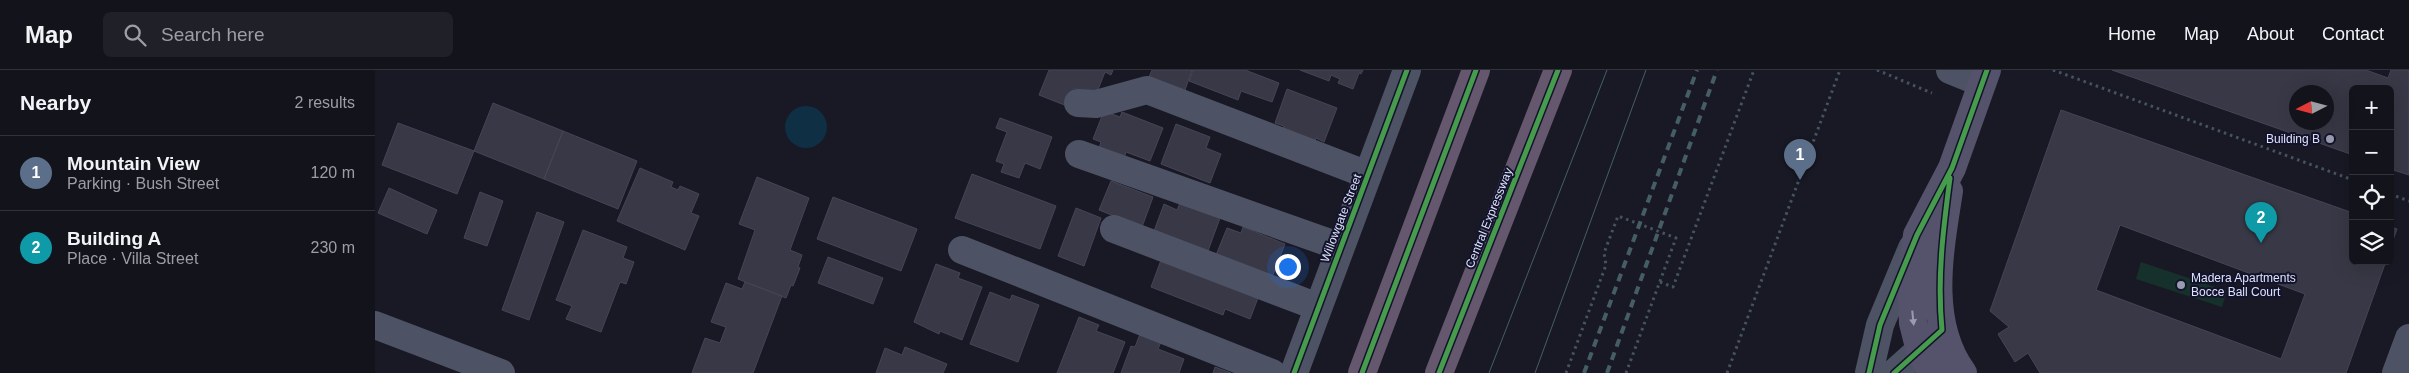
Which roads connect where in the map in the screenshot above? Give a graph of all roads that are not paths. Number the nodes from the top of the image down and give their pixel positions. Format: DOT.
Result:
graph roads {
  1 [pos="1407,70"];
  2 [pos="1476,70"];
  3 [pos="1559,70"];
  4 [pos="1950,70"];
  5 [pos="1985,76"];
  6 [pos="1078,103"];
  7 [pos="1079,154"];
  8 [pos="1952,168"];
  9 [pos="1368,175"];
  10 [pos="1114,229"];
  11 [pos="1917,235"];
  12 [pos="1341,248"];
  13 [pos="963,250"];
  14 [pos="1318,307"];
  15 [pos="375,325"];
  16 [pos="1942,330"];
  17 [pos="2409,338"];
  18 [pos="1926,362"];
  19 [pos="501,373"];
  20 [pos="1272,373"];
  21 [pos="1294,373"];
  22 [pos="1362,373"];
  23 [pos="1439,373"];
  24 [pos="1869,373"];
  25 [pos="1894,373"];
  26 [pos="1963,373"];
  27 [pos="2396,373"];
  1 -- 9 [label="street, Willowgate Street"];
  2 -- 22 [label="highway"];
  3 -- 23 [label="highway, Central Expressway"];
  4 -- 5 [label="street"];
  5 -- 8 [label="main road"];
  6 -- 9 [label="street"];
  7 -- 12 [label="street"];
  8 -- 11 [label="main road"];
  8 -- 16 [label="main road"];
  9 -- 12 [label="street, Willowgate Street"];
  10 -- 14 [label="street"];
  11 -- 18 [label="main road, one-way"];
  11 -- 24 [label="street"];
  12 -- 14 [label="street, Willowgate Street"];
  13 -- 20 [label="street"];
  14 -- 21 [label="street, Willowgate Street"];
  15 -- 19 [label="street"];
  16 -- 18 [label="street"];
  16 -- 26 [label="main road"];
  17 -- 27 [label="street"];
  18 -- 25 [label="street"];
}
